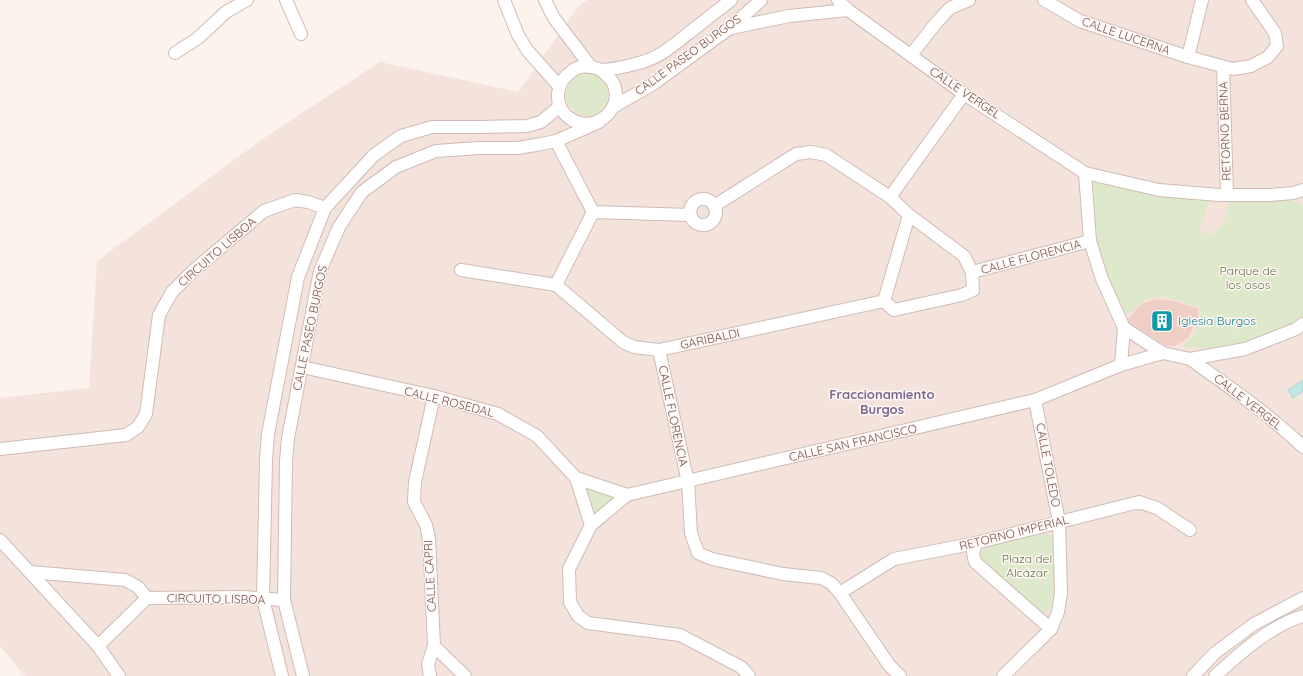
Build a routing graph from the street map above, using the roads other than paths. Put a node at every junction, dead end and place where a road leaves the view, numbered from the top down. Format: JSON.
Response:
{"nodes":[{"id":1,"x":247,"y":0,"type":"edge"},
{"id":2,"x":286,"y":0,"type":"edge"},
{"id":3,"x":504,"y":0,"type":"edge"},
{"id":4,"x":545,"y":0,"type":"edge"},
{"id":5,"x":731,"y":0,"type":"edge"},
{"id":6,"x":761,"y":0,"type":"edge"},
{"id":7,"x":838,"y":0,"type":"edge"},
{"id":8,"x":969,"y":0,"type":"edge"},
{"id":9,"x":1044,"y":0,"type":"edge"},
{"id":10,"x":1202,"y":0,"type":"edge"},
{"id":11,"x":1252,"y":0,"type":"edge"},
{"id":12,"x":1060,"y":4,"type":"edge"},
{"id":13,"x":848,"y":10,"type":"junction"},
{"id":14,"x":730,"y":28,"type":"junction"},
{"id":15,"x":301,"y":34,"type":"dead end"},
{"id":16,"x":175,"y":53,"type":"dead end"},
{"id":17,"x":911,"y":55,"type":"junction"},
{"id":18,"x":1188,"y":57,"type":"junction"},
{"id":19,"x":1223,"y":67,"type":"junction"},
{"id":20,"x":596,"y":68,"type":"junction"},
{"id":21,"x":559,"y":86,"type":"junction"},
{"id":22,"x":964,"y":94,"type":"junction"},
{"id":23,"x":560,"y":106,"type":"junction"},
{"id":24,"x":613,"y":107,"type":"junction"},
{"id":25,"x":599,"y":122,"type":"junction"},
{"id":26,"x":556,"y":141,"type":"junction"},
{"id":27,"x":1085,"y":173,"type":"junction"},
{"id":28,"x":1300,"y":194,"type":"edge"},
{"id":29,"x":1227,"y":195,"type":"junction"},
{"id":30,"x":890,"y":197,"type":"junction"},
{"id":31,"x":714,"y":206,"type":"junction"},
{"id":32,"x":325,"y":208,"type":"junction"},
{"id":33,"x":593,"y":212,"type":"junction"},
{"id":34,"x":691,"y":215,"type":"junction"},
{"id":35,"x":909,"y":215,"type":"junction"},
{"id":36,"x":1090,"y":242,"type":"junction"},
{"id":37,"x":461,"y":270,"type":"dead end"},
{"id":38,"x":972,"y":272,"type":"junction"},
{"id":39,"x":556,"y":285,"type":"junction"},
{"id":40,"x":884,"y":301,"type":"junction"},
{"id":41,"x":1303,"y":324,"type":"edge"},
{"id":42,"x":1124,"y":328,"type":"junction"},
{"id":43,"x":659,"y":350,"type":"junction"},
{"id":44,"x":1163,"y":353,"type":"junction"},
{"id":45,"x":1190,"y":359,"type":"junction"},
{"id":46,"x":1121,"y":365,"type":"junction"},
{"id":47,"x":302,"y":367,"type":"junction"},
{"id":48,"x":434,"y":396,"type":"junction"},
{"id":49,"x":1035,"y":400,"type":"junction"},
{"id":50,"x":268,"y":434,"type":"junction"},
{"id":51,"x":1298,"y":435,"type":"edge"},
{"id":52,"x":288,"y":438,"type":"junction"},
{"id":53,"x":1303,"y":447,"type":"edge"},
{"id":54,"x":0,"y":449,"type":"edge"},
{"id":55,"x":266,"y":460,"type":"junction"},
{"id":56,"x":286,"y":461,"type":"junction"},
{"id":57,"x":576,"y":478,"type":"junction"},
{"id":58,"x":688,"y":482,"type":"junction"},
{"id":59,"x":627,"y":495,"type":"junction"},
{"id":60,"x":1059,"y":522,"type":"junction"},
{"id":61,"x":591,"y":525,"type":"junction"},
{"id":62,"x":1190,"y":530,"type":"dead end"},
{"id":63,"x":0,"y":540,"type":"edge"},
{"id":64,"x":976,"y":543,"type":"junction"},
{"id":65,"x":30,"y":572,"type":"junction"},
{"id":66,"x":840,"y":593,"type":"junction"},
{"id":67,"x":147,"y":598,"type":"junction"},
{"id":68,"x":1303,"y":598,"type":"edge"},
{"id":69,"x":263,"y":599,"type":"junction"},
{"id":70,"x":284,"y":600,"type":"junction"},
{"id":71,"x":1303,"y":616,"type":"edge"},
{"id":72,"x":1051,"y":629,"type":"junction"},
{"id":73,"x":98,"y":646,"type":"junction"},
{"id":74,"x":434,"y":646,"type":"junction"},
{"id":75,"x":119,"y":676,"type":"edge"},
{"id":76,"x":282,"y":676,"type":"edge"},
{"id":77,"x":303,"y":676,"type":"edge"},
{"id":78,"x":430,"y":676,"type":"edge"},
{"id":79,"x":465,"y":676,"type":"edge"},
{"id":80,"x":749,"y":676,"type":"edge"},
{"id":81,"x":900,"y":676,"type":"edge"},
{"id":82,"x":1003,"y":676,"type":"edge"},
{"id":83,"x":1193,"y":676,"type":"edge"},
{"id":84,"x":1215,"y":676,"type":"edge"}],
"edges":[{"from":1,"to":16,"type":"street"},
{"from":2,"to":15,"type":"street"},
{"from":3,"to":21,"type":"street"},
{"from":4,"to":20,"type":"street"},
{"from":5,"to":20,"type":"street","name":"CALLE PASEO BURGOS"},
{"from":6,"to":14,"type":"street","name":"CALLE PASEO BURGOS"},
{"from":7,"to":13,"type":"street","name":"CALLE VERGEL"},
{"from":8,"to":17,"type":"street"},
{"from":9,"to":12,"type":"street","name":"CALLE LUCERNA"},
{"from":10,"to":18,"type":"street"},
{"from":11,"to":19,"type":"street","name":"CALLE LUCERNA"},
{"from":12,"to":18,"type":"street","name":"CALLE LUCERNA"},
{"from":13,"to":14,"type":"street"},
{"from":13,"to":17,"type":"street","name":"CALLE VERGEL"},
{"from":14,"to":24,"type":"street","name":"CALLE PASEO BURGOS"},
{"from":17,"to":22,"type":"street","name":"CALLE VERGEL"},
{"from":18,"to":19,"type":"street","name":"CALLE LUCERNA"},
{"from":19,"to":29,"type":"street","name":"RETORNO BERNA"},
{"from":20,"to":21,"type":"street"},
{"from":20,"to":24,"type":"street"},
{"from":21,"to":23,"type":"street"},
{"from":22,"to":27,"type":"street","name":"CALLE VERGEL"},
{"from":22,"to":30,"type":"street"},
{"from":23,"to":25,"type":"street"},
{"from":23,"to":32,"type":"street","name":"CALLE PASEO BURGOS"},
{"from":24,"to":25,"type":"street"},
{"from":25,"to":26,"type":"street","name":"CALLE PASEO BURGOS"},
{"from":26,"to":33,"type":"street"},
{"from":26,"to":47,"type":"street","name":"CALLE PASEO BURGOS"},
{"from":27,"to":29,"type":"street"},
{"from":27,"to":36,"type":"street"},
{"from":28,"to":29,"type":"street"},
{"from":30,"to":31,"type":"street"},
{"from":30,"to":35,"type":"street"},
{"from":31,"to":34,"type":"street"},
{"from":31,"to":34,"type":"street"},
{"from":32,"to":50,"type":"street","name":"CALLE PASEO BURGOS"},
{"from":32,"to":54,"type":"street","name":"CIRCUITO LISBOA"},
{"from":33,"to":34,"type":"street"},
{"from":33,"to":39,"type":"street"},
{"from":35,"to":38,"type":"street"},
{"from":35,"to":40,"type":"street"},
{"from":36,"to":38,"type":"street","name":"CALLE FLORENCIA"},
{"from":36,"to":42,"type":"street"},
{"from":37,"to":39,"type":"street"},
{"from":38,"to":40,"type":"street"},
{"from":39,"to":43,"type":"street","name":"GARIBALDI"},
{"from":40,"to":43,"type":"street","name":"GARIBALDI"},
{"from":41,"to":45,"type":"street"},
{"from":42,"to":44,"type":"street"},
{"from":42,"to":46,"type":"street"},
{"from":43,"to":58,"type":"street","name":"CALLE FLORENCIA"},
{"from":44,"to":45,"type":"street"},
{"from":44,"to":46,"type":"street","name":"CALLE SAN FRANCISCO"},
{"from":45,"to":51,"type":"street","name":"CALLE VERGEL"},
{"from":46,"to":49,"type":"street","name":"CALLE SAN FRANCISCO"},
{"from":47,"to":48,"type":"street","name":"CALLE ROSEDAL"},
{"from":47,"to":52,"type":"street","name":"CALLE PASEO BURGOS"},
{"from":48,"to":57,"type":"street","name":"CALLE ROSEDAL"},
{"from":48,"to":74,"type":"street","name":"CALLE CAPRI"},
{"from":49,"to":58,"type":"street","name":"CALLE SAN FRANCISCO"},
{"from":49,"to":60,"type":"street","name":"CALLE TOLEDO"},
{"from":50,"to":52,"type":"street"},
{"from":50,"to":55,"type":"street","name":"CALLE PASEO BURGOS"},
{"from":51,"to":53,"type":"street","name":"CALLE VERGEL"},
{"from":52,"to":56,"type":"street","name":"CALLE PASEO BURGOS"},
{"from":55,"to":56,"type":"street"},
{"from":55,"to":69,"type":"street","name":"CALLE PASEO BURGOS"},
{"from":56,"to":70,"type":"street","name":"CALLE PASEO BURGOS"},
{"from":57,"to":59,"type":"street"},
{"from":57,"to":61,"type":"street","name":"CALLE ROSEDAL"},
{"from":58,"to":59,"type":"street","name":"CALLE SAN FRANCISCO"},
{"from":58,"to":66,"type":"street","name":"CALLE FLORENCIA"},
{"from":59,"to":61,"type":"street","name":"CALLE SAN FRANCISCO"},
{"from":60,"to":62,"type":"street","name":"RETORNO IMPERIAL"},
{"from":60,"to":64,"type":"street","name":"RETORNO IMPERIAL"},
{"from":60,"to":72,"type":"street","name":"CALLE TOLEDO"},
{"from":61,"to":80,"type":"street"},
{"from":63,"to":65,"type":"street"},
{"from":64,"to":66,"type":"street","name":"RETORNO IMPERIAL"},
{"from":64,"to":72,"type":"street"},
{"from":65,"to":67,"type":"street"},
{"from":65,"to":73,"type":"street"},
{"from":66,"to":81,"type":"street"},
{"from":67,"to":69,"type":"street","name":"CIRCUITO LISBOA"},
{"from":67,"to":73,"type":"street"},
{"from":68,"to":83,"type":"street"},
{"from":69,"to":70,"type":"street","name":"CIRCUITO LISBOA"},
{"from":69,"to":76,"type":"street","name":"CALLE PASEO BURGOS"},
{"from":70,"to":77,"type":"street","name":"CALLE PASEO BURGOS"},
{"from":71,"to":84,"type":"street"},
{"from":72,"to":82,"type":"street","name":"CALLE TOLEDO"},
{"from":73,"to":75,"type":"street"},
{"from":74,"to":78,"type":"street","name":"CALLE CAPRI"},
{"from":74,"to":79,"type":"street"}]}
